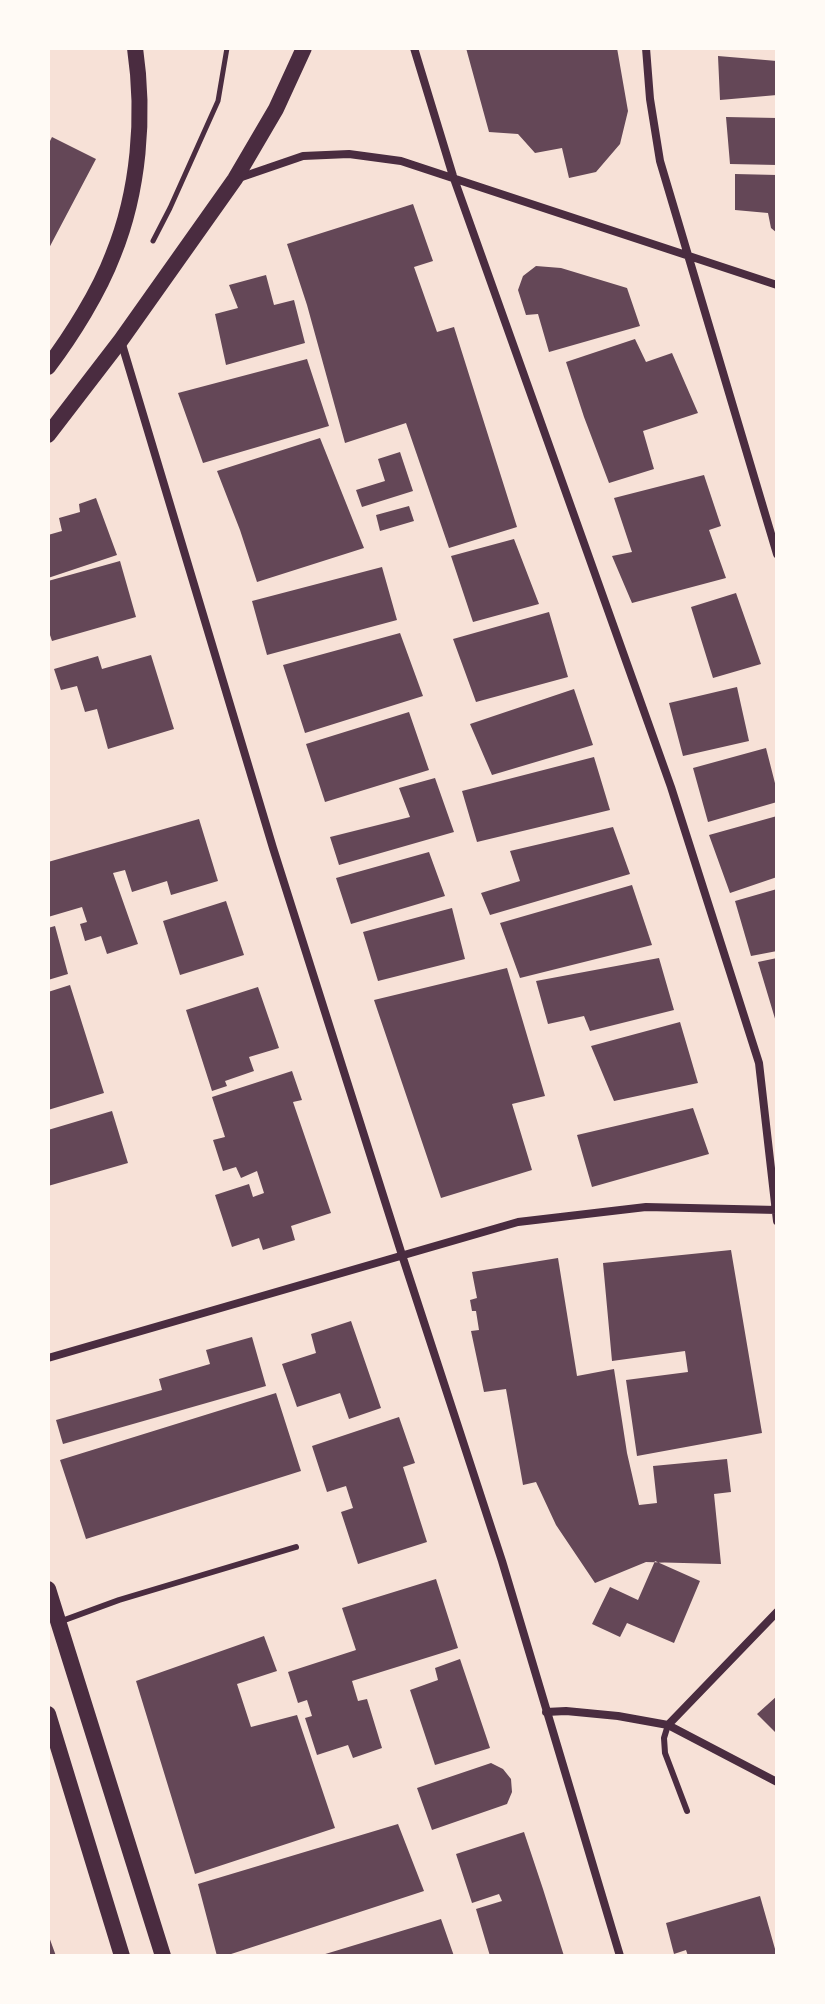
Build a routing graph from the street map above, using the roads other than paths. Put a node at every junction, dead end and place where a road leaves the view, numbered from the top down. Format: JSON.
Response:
{"nodes":[{"id":1,"x":135,"y":48,"type":"edge"},
{"id":2,"x":304,"y":48,"type":"edge"},
{"id":3,"x":414,"y":48,"type":"edge"},
{"id":4,"x":646,"y":48,"type":"edge"},
{"id":5,"x":453,"y":176,"type":"junction"},
{"id":6,"x":235,"y":179,"type":"junction"},
{"id":7,"x":688,"y":256,"type":"junction"},
{"id":8,"x":777,"y":285,"type":"edge"},
{"id":9,"x":121,"y":340,"type":"junction"},
{"id":10,"x":48,"y":367,"type":"edge"},
{"id":11,"x":48,"y":435,"type":"edge"},
{"id":12,"x":777,"y":554,"type":"edge"},
{"id":13,"x":776,"y":1210,"type":"edge"},
{"id":14,"x":777,"y":1221,"type":"edge"},
{"id":15,"x":402,"y":1255,"type":"junction"},
{"id":16,"x":48,"y":1358,"type":"edge"},
{"id":17,"x":296,"y":1547,"type":"dead end"},
{"id":18,"x":48,"y":1589,"type":"edge"},
{"id":19,"x":777,"y":1612,"type":"edge"},
{"id":20,"x":58,"y":1622,"type":"junction"},
{"id":21,"x":546,"y":1712,"type":"junction"},
{"id":22,"x":48,"y":1714,"type":"edge"},
{"id":23,"x":668,"y":1725,"type":"junction"},
{"id":24,"x":777,"y":1782,"type":"edge"},
{"id":25,"x":687,"y":1811,"type":"dead end"},
{"id":26,"x":122,"y":1956,"type":"edge"},
{"id":27,"x":163,"y":1956,"type":"edge"},
{"id":28,"x":620,"y":1956,"type":"edge"}],
"edges":[{"from":1,"to":10,"type":"main road"},
{"from":2,"to":6,"type":"main road"},
{"from":3,"to":5,"type":"street"},
{"from":4,"to":7,"type":"street"},
{"from":5,"to":6,"type":"street"},
{"from":5,"to":7,"type":"street"},
{"from":5,"to":13,"type":"street"},
{"from":6,"to":9,"type":"main road"},
{"from":7,"to":8,"type":"street"},
{"from":7,"to":12,"type":"street"},
{"from":9,"to":11,"type":"main road"},
{"from":9,"to":15,"type":"street"},
{"from":13,"to":14,"type":"street"},
{"from":13,"to":15,"type":"street"},
{"from":15,"to":16,"type":"street"},
{"from":15,"to":21,"type":"street"},
{"from":17,"to":20,"type":"lane"},
{"from":18,"to":20,"type":"main road"},
{"from":19,"to":23,"type":"street"},
{"from":20,"to":27,"type":"main road"},
{"from":21,"to":23,"type":"street"},
{"from":21,"to":28,"type":"street"},
{"from":22,"to":26,"type":"main road"},
{"from":23,"to":24,"type":"street"},
{"from":23,"to":25,"type":"lane"}]}
